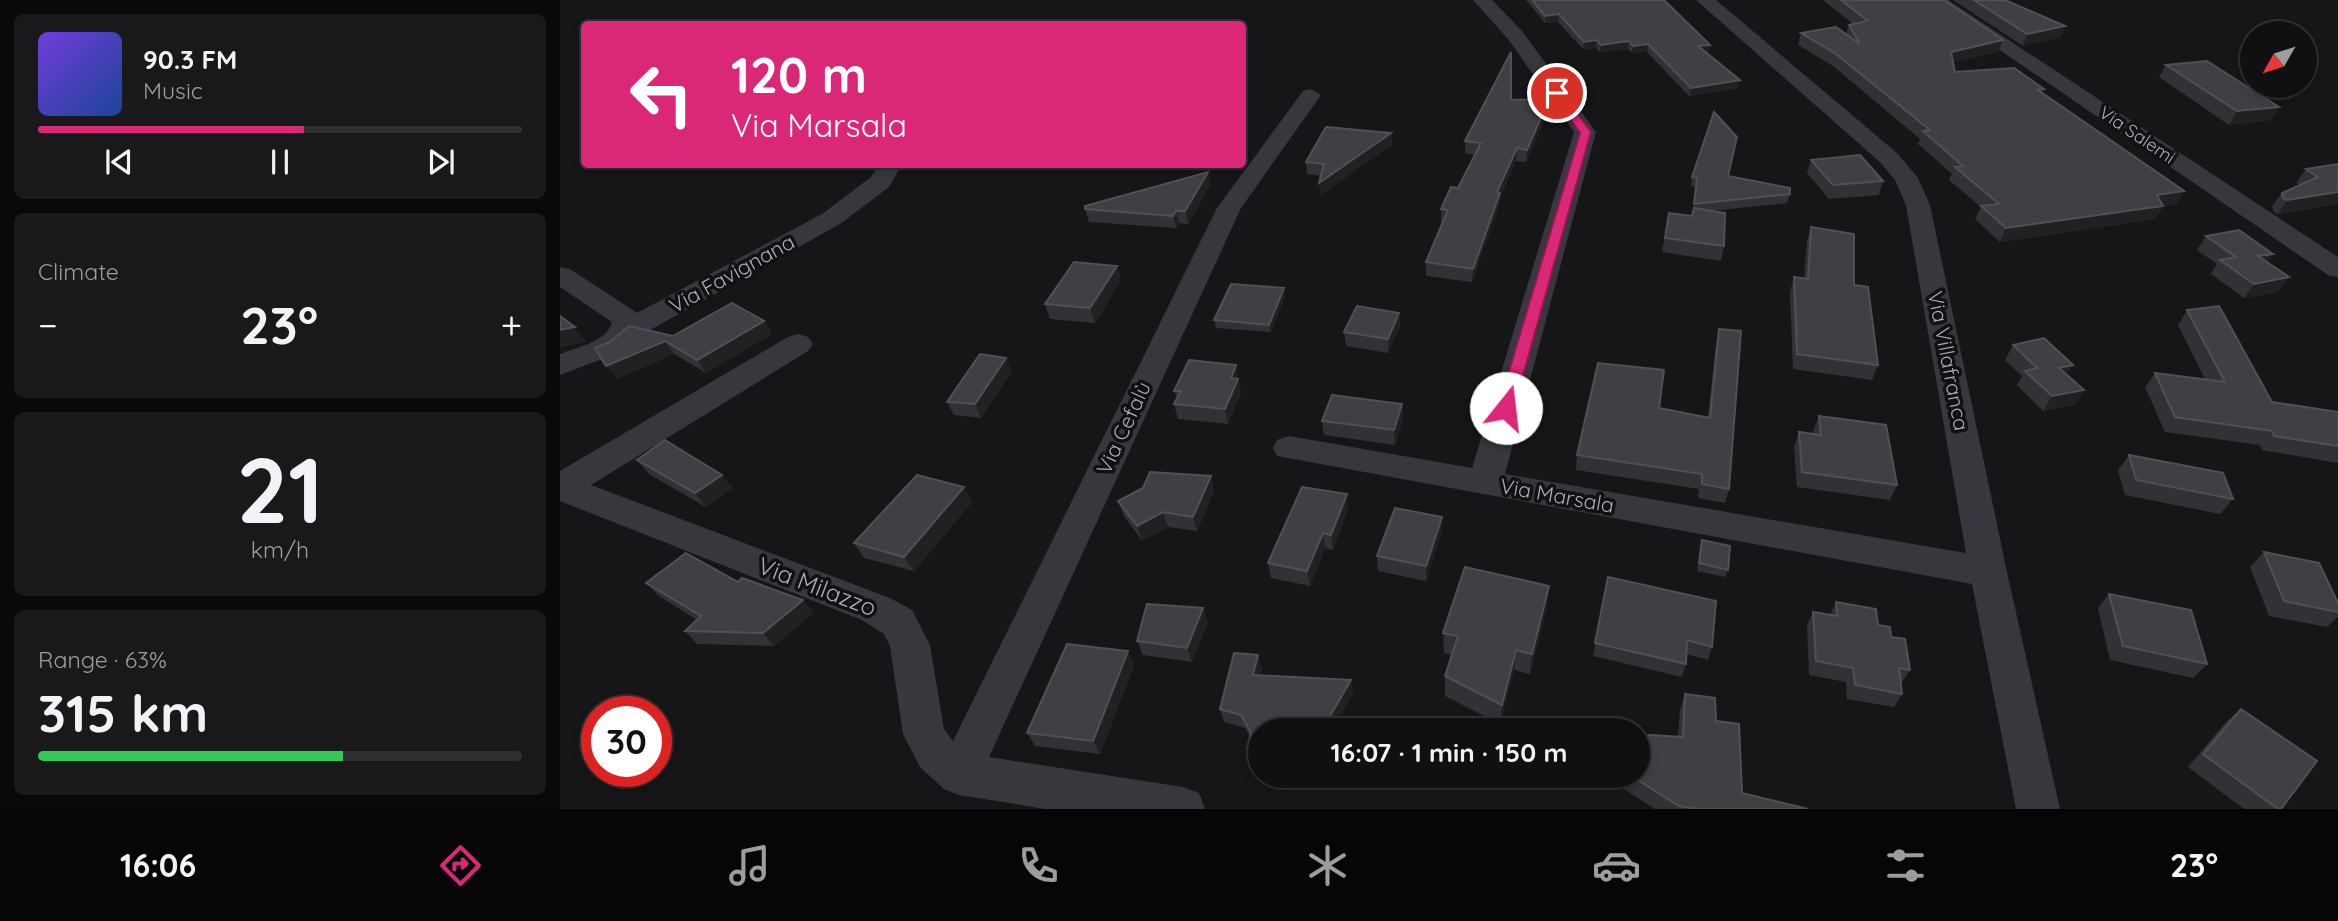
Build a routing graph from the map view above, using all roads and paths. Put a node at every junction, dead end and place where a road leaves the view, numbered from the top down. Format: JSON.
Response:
{"nodes":[{"id":1,"x":1482,"y":0,"type":"edge"},
{"id":2,"x":1705,"y":0,"type":"edge"},
{"id":3,"x":1936,"y":0,"type":"edge"},
{"id":4,"x":1310,"y":95,"type":"dead end"},
{"id":5,"x":889,"y":168,"type":"edge"},
{"id":6,"x":2338,"y":269,"type":"edge"},
{"id":7,"x":560,"y":275,"type":"edge"},
{"id":8,"x":624,"y":332,"type":"junction"},
{"id":9,"x":798,"y":344,"type":"dead end"},
{"id":10,"x":560,"y":365,"type":"edge"},
{"id":11,"x":1289,"y":448,"type":"dead end"},
{"id":12,"x":1485,"y":483,"type":"junction"},
{"id":13,"x":560,"y":487,"type":"edge"},
{"id":14,"x":1989,"y":572,"type":"junction"},
{"id":15,"x":959,"y":774,"type":"junction"},
{"id":16,"x":1183,"y":809,"type":"edge"},
{"id":17,"x":2038,"y":809,"type":"edge"}],
"edges":[{"from":1,"to":12,"type":"street","name":"Via Marsala"},
{"from":2,"to":14,"type":"street","name":"Via Villafranca"},
{"from":3,"to":6,"type":"street","name":"Via Salemi"},
{"from":4,"to":15,"type":"street","name":"Via Cefalù"},
{"from":5,"to":8,"type":"street","name":"Via Favignana"},
{"from":7,"to":8,"type":"street"},
{"from":8,"to":10,"type":"street","name":"Via Favignana"},
{"from":9,"to":13,"type":"street"},
{"from":11,"to":12,"type":"street"},
{"from":12,"to":14,"type":"street","name":"Via Marsala"},
{"from":13,"to":15,"type":"street","name":"Via Milazzo"},
{"from":14,"to":17,"type":"street","name":"Via Villafranca"},
{"from":15,"to":16,"type":"street"}]}
